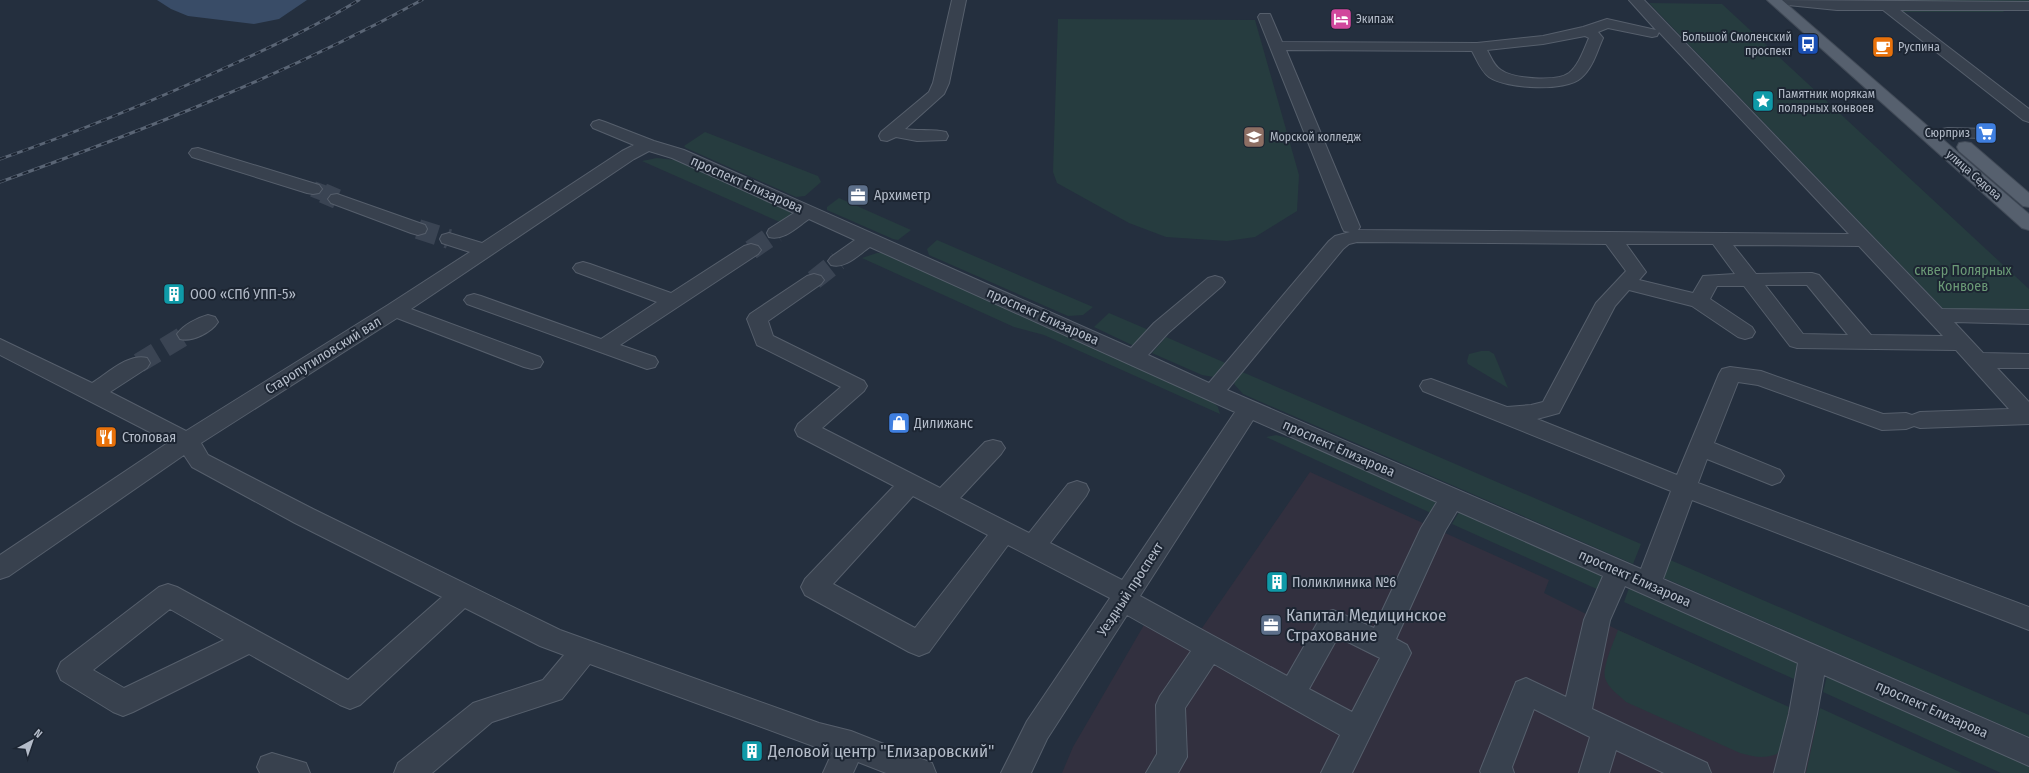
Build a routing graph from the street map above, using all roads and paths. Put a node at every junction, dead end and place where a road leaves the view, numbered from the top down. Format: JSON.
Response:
{"nodes":[{"id":1,"x":959,"y":0,"type":"edge"},
{"id":2,"x":1636,"y":0,"type":"edge"},
{"id":3,"x":1774,"y":0,"type":"edge"},
{"id":4,"x":1778,"y":0,"type":"edge"},
{"id":5,"x":1794,"y":1,"type":"edge"},
{"id":6,"x":1886,"y":6,"type":"junction"},
{"id":7,"x":2007,"y":6,"type":"junction"},
{"id":8,"x":2029,"y":6,"type":"edge"},
{"id":9,"x":1265,"y":17,"type":"dead end"},
{"id":10,"x":2029,"y":21,"type":"edge"},
{"id":11,"x":1587,"y":31,"type":"junction"},
{"id":12,"x":1652,"y":33,"type":"dead end"},
{"id":13,"x":1277,"y":46,"type":"junction"},
{"id":14,"x":1478,"y":47,"type":"junction"},
{"id":15,"x":2029,"y":117,"type":"edge"},
{"id":16,"x":599,"y":125,"type":"dead end"},
{"id":17,"x":1948,"y":132,"type":"junction"},
{"id":18,"x":1982,"y":133,"type":"dead end"},
{"id":19,"x":940,"y":136,"type":"dead end"},
{"id":20,"x":648,"y":145,"type":"junction"},
{"id":21,"x":198,"y":153,"type":"dead end"},
{"id":22,"x":312,"y":189,"type":"tunnel mouth"},
{"id":23,"x":337,"y":199,"type":"tunnel mouth"},
{"id":24,"x":2029,"y":202,"type":"edge"},
{"id":25,"x":808,"y":212,"type":"junction"},
{"id":26,"x":2029,"y":224,"type":"edge"},
{"id":27,"x":1351,"y":227,"type":"dead end"},
{"id":28,"x":418,"y":229,"type":"tunnel mouth"},
{"id":29,"x":776,"y":233,"type":"tunnel mouth"},
{"id":30,"x":1612,"y":238,"type":"junction"},
{"id":31,"x":449,"y":239,"type":"tunnel mouth"},
{"id":32,"x":869,"y":239,"type":"junction"},
{"id":33,"x":1719,"y":239,"type":"junction"},
{"id":34,"x":1863,"y":240,"type":"junction"},
{"id":35,"x":484,"y":250,"type":"junction"},
{"id":36,"x":751,"y":250,"type":"tunnel mouth"},
{"id":37,"x":838,"y":262,"type":"tunnel mouth"},
{"id":38,"x":584,"y":268,"type":"dead end"},
{"id":39,"x":1748,"y":278,"type":"junction"},
{"id":40,"x":814,"y":280,"type":"tunnel mouth"},
{"id":41,"x":1215,"y":282,"type":"dead end"},
{"id":42,"x":1624,"y":283,"type":"junction"},
{"id":43,"x":474,"y":300,"type":"dead end"},
{"id":44,"x":673,"y":301,"type":"junction"},
{"id":45,"x":1699,"y":301,"type":"junction"},
{"id":46,"x":395,"y":310,"type":"junction"},
{"id":47,"x":1936,"y":315,"type":"junction"},
{"id":48,"x":2029,"y":317,"type":"edge"},
{"id":49,"x":208,"y":322,"type":"dead end"},
{"id":50,"x":1745,"y":332,"type":"dead end"},
{"id":51,"x":187,"y":334,"type":"tunnel mouth"},
{"id":52,"x":1865,"y":342,"type":"junction"},
{"id":53,"x":1962,"y":343,"type":"junction"},
{"id":54,"x":0,"y":346,"type":"edge"},
{"id":55,"x":603,"y":347,"type":"junction"},
{"id":56,"x":1134,"y":357,"type":"junction"},
{"id":57,"x":1978,"y":360,"type":"junction"},
{"id":58,"x":2029,"y":361,"type":"edge"},
{"id":59,"x":532,"y":362,"type":"dead end"},
{"id":60,"x":647,"y":362,"type":"dead end"},
{"id":61,"x":139,"y":363,"type":"tunnel mouth"},
{"id":62,"x":1431,"y":386,"type":"dead end"},
{"id":63,"x":93,"y":393,"type":"junction"},
{"id":64,"x":1213,"y":393,"type":"junction"},
{"id":65,"x":1249,"y":408,"type":"junction"},
{"id":66,"x":1506,"y":416,"type":"junction"},
{"id":67,"x":2029,"y":416,"type":"edge"},
{"id":68,"x":187,"y":441,"type":"junction"},
{"id":69,"x":1700,"y":447,"type":"junction"},
{"id":70,"x":993,"y":448,"type":"dead end"},
{"id":71,"x":1772,"y":476,"type":"dead end"},
{"id":72,"x":910,"y":484,"type":"junction"},
{"id":73,"x":1684,"y":487,"type":"junction"},
{"id":74,"x":1077,"y":490,"type":"dead end"},
{"id":75,"x":1452,"y":498,"type":"junction"},
{"id":76,"x":943,"y":500,"type":"junction"},
{"id":77,"x":1004,"y":532,"type":"junction"},
{"id":78,"x":1032,"y":546,"type":"junction"},
{"id":79,"x":0,"y":569,"type":"edge"},
{"id":80,"x":1618,"y":571,"type":"junction"},
{"id":81,"x":1648,"y":584,"type":"junction"},
{"id":82,"x":462,"y":595,"type":"junction"},
{"id":83,"x":1124,"y":597,"type":"junction"},
{"id":84,"x":2029,"y":619,"type":"edge"},
{"id":85,"x":250,"y":640,"type":"junction"},
{"id":86,"x":1380,"y":645,"type":"junction"},
{"id":87,"x":1209,"y":648,"type":"junction"},
{"id":88,"x":584,"y":651,"type":"junction"},
{"id":89,"x":1813,"y":657,"type":"junction"},
{"id":90,"x":1292,"y":693,"type":"junction"},
{"id":91,"x":1576,"y":715,"type":"junction"},
{"id":92,"x":1358,"y":730,"type":"junction"},
{"id":93,"x":1608,"y":731,"type":"junction"},
{"id":94,"x":851,"y":745,"type":"junction"},
{"id":95,"x":2029,"y":752,"type":"edge"},
{"id":96,"x":409,"y":773,"type":"edge"},
{"id":97,"x":838,"y":773,"type":"edge"},
{"id":98,"x":920,"y":773,"type":"edge"},
{"id":99,"x":1016,"y":773,"type":"edge"},
{"id":100,"x":1161,"y":773,"type":"edge"},
{"id":101,"x":1336,"y":773,"type":"edge"},
{"id":102,"x":1499,"y":773,"type":"edge"},
{"id":103,"x":1594,"y":773,"type":"edge"},
{"id":104,"x":1696,"y":773,"type":"edge"},
{"id":105,"x":1789,"y":773,"type":"edge"}],
"edges":[{"from":1,"to":19,"type":"street"},
{"from":2,"to":34,"type":"street"},
{"from":3,"to":26,"type":"main road","name":"улица Седова"},
{"from":4,"to":5,"type":"street"},
{"from":5,"to":6,"type":"street"},
{"from":5,"to":17,"type":"main road","name":"улица Седова"},
{"from":6,"to":7,"type":"street"},
{"from":6,"to":15,"type":"street"},
{"from":7,"to":8,"type":"street"},
{"from":7,"to":10,"type":"street"},
{"from":9,"to":13,"type":"street"},
{"from":11,"to":12,"type":"street"},
{"from":11,"to":14,"type":"street"},
{"from":11,"to":14,"type":"street"},
{"from":13,"to":14,"type":"street"},
{"from":13,"to":27,"type":"street"},
{"from":16,"to":20,"type":"street","name":"проспект Елизарова"},
{"from":17,"to":18,"type":"street"},
{"from":17,"to":24,"type":"main road","name":"улица Седова"},
{"from":20,"to":25,"type":"street","name":"проспект Елизарова"},
{"from":20,"to":35,"type":"street","name":"Старопутиловский вал"},
{"from":21,"to":22,"type":"street"},
{"from":23,"to":28,"type":"street"},
{"from":25,"to":29,"type":"street"},
{"from":25,"to":32,"type":"street","name":"проспект Елизарова"},
{"from":30,"to":33,"type":"street"},
{"from":30,"to":42,"type":"street"},
{"from":30,"to":64,"type":"street"},
{"from":31,"to":35,"type":"street"},
{"from":32,"to":37,"type":"street"},
{"from":32,"to":56,"type":"street","name":"проспект Елизарова"},
{"from":33,"to":34,"type":"street"},
{"from":33,"to":39,"type":"street"},
{"from":34,"to":47,"type":"street"},
{"from":35,"to":46,"type":"street","name":"Старопутиловский вал"},
{"from":36,"to":44,"type":"street"},
{"from":38,"to":44,"type":"street"},
{"from":39,"to":45,"type":"street"},
{"from":39,"to":52,"type":"street"},
{"from":39,"to":52,"type":"street"},
{"from":40,"to":72,"type":"street"},
{"from":41,"to":56,"type":"street"},
{"from":42,"to":45,"type":"street"},
{"from":42,"to":66,"type":"street"},
{"from":43,"to":55,"type":"street"},
{"from":44,"to":55,"type":"street"},
{"from":45,"to":50,"type":"street"},
{"from":46,"to":59,"type":"street"},
{"from":46,"to":68,"type":"street","name":"Старопутиловский вал"},
{"from":47,"to":48,"type":"street"},
{"from":47,"to":53,"type":"street"},
{"from":49,"to":51,"type":"street"},
{"from":52,"to":53,"type":"street"},
{"from":53,"to":57,"type":"street"},
{"from":54,"to":63,"type":"street"},
{"from":55,"to":60,"type":"street"},
{"from":56,"to":64,"type":"street","name":"проспект Елизарова"},
{"from":57,"to":58,"type":"street"},
{"from":57,"to":67,"type":"street"},
{"from":61,"to":63,"type":"street"},
{"from":62,"to":66,"type":"street"},
{"from":63,"to":68,"type":"street"},
{"from":64,"to":65,"type":"street","name":"проспект Елизарова"},
{"from":65,"to":75,"type":"street","name":"проспект Елизарова"},
{"from":65,"to":83,"type":"street","name":"Уездный проспект"},
{"from":66,"to":73,"type":"street"},
{"from":67,"to":69,"type":"street"},
{"from":68,"to":79,"type":"street","name":"Старопутиловский вал"},
{"from":68,"to":82,"type":"street"},
{"from":69,"to":71,"type":"street"},
{"from":69,"to":73,"type":"street"},
{"from":70,"to":76,"type":"street"},
{"from":72,"to":76,"type":"street"},
{"from":72,"to":77,"type":"street"},
{"from":73,"to":81,"type":"street"},
{"from":73,"to":84,"type":"street"},
{"from":74,"to":78,"type":"street"},
{"from":75,"to":80,"type":"street","name":"проспект Елизарова"},
{"from":75,"to":86,"type":"street"},
{"from":76,"to":77,"type":"street"},
{"from":77,"to":78,"type":"street"},
{"from":78,"to":83,"type":"street"},
{"from":80,"to":81,"type":"street","name":"проспект Елизарова"},
{"from":80,"to":91,"type":"street"},
{"from":81,"to":89,"type":"street","name":"проспект Елизарова"},
{"from":82,"to":85,"type":"street"},
{"from":82,"to":88,"type":"street"},
{"from":83,"to":87,"type":"street"},
{"from":83,"to":99,"type":"street","name":"Уездный проспект"},
{"from":85,"to":85,"type":"street"},
{"from":86,"to":90,"type":"street"},
{"from":86,"to":92,"type":"street"},
{"from":87,"to":90,"type":"street"},
{"from":87,"to":100,"type":"street"},
{"from":88,"to":94,"type":"street"},
{"from":88,"to":96,"type":"street"},
{"from":89,"to":95,"type":"street","name":"проспект Елизарова"},
{"from":89,"to":105,"type":"street"},
{"from":90,"to":92,"type":"street"},
{"from":91,"to":93,"type":"street"},
{"from":91,"to":102,"type":"street"},
{"from":92,"to":101,"type":"street"},
{"from":93,"to":103,"type":"street"},
{"from":93,"to":104,"type":"street"},
{"from":94,"to":97,"type":"street"},
{"from":94,"to":98,"type":"street"}]}
